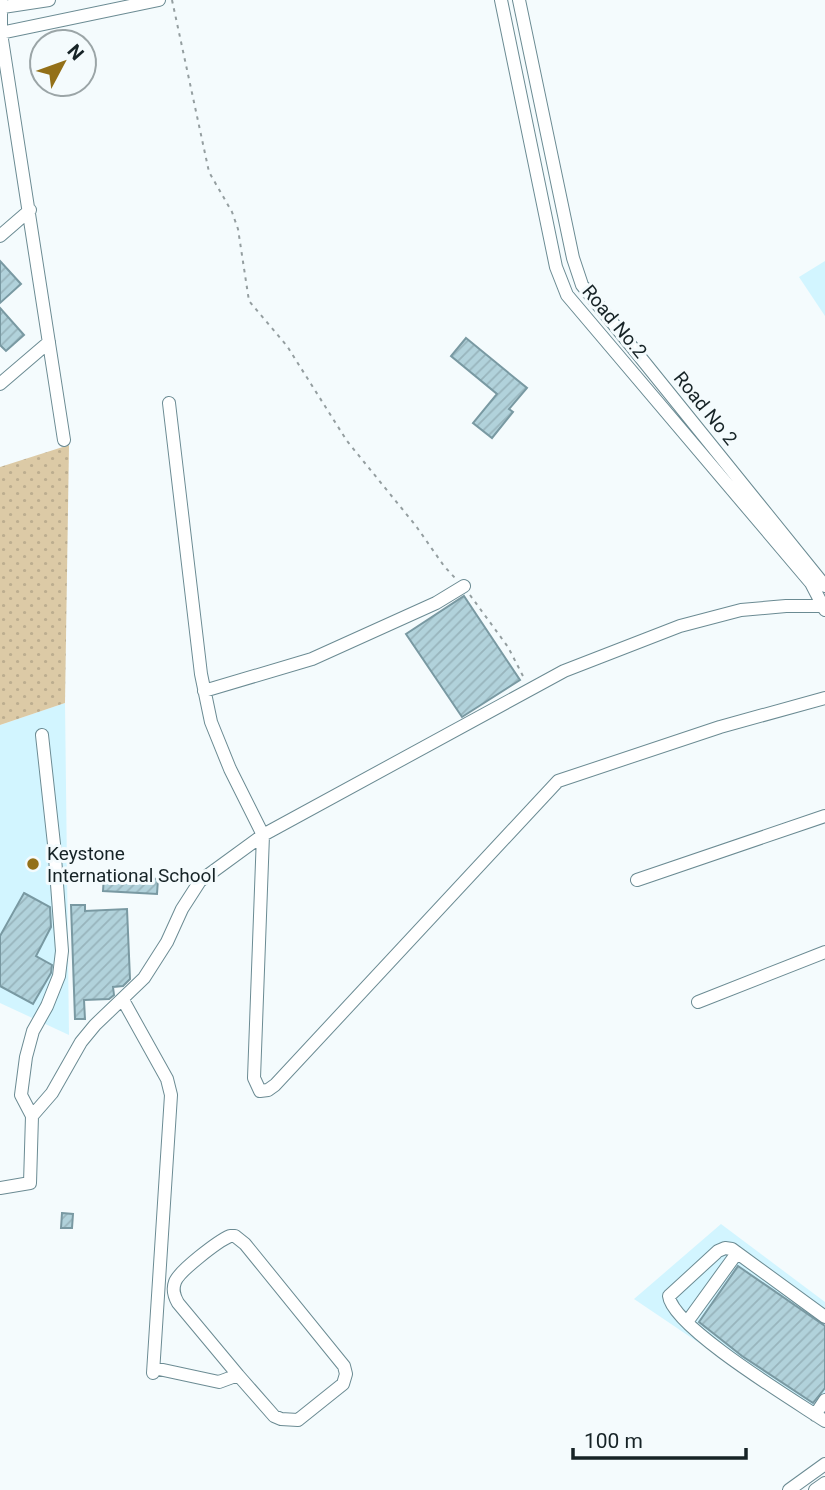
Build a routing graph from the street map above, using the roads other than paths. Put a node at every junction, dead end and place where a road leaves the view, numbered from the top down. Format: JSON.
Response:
{"nodes":[{"id":1,"x":49,"y":0,"type":"edge"},
{"id":2,"x":159,"y":0,"type":"edge"},
{"id":3,"x":501,"y":0,"type":"edge"},
{"id":4,"x":519,"y":0,"type":"edge"},
{"id":5,"x":2,"y":4,"type":"edge"},
{"id":6,"x":1,"y":32,"type":"edge"},
{"id":7,"x":5,"y":90,"type":"edge"},
{"id":8,"x":30,"y":210,"type":"junction"},
{"id":9,"x":1,"y":233,"type":"edge"},
{"id":10,"x":49,"y":342,"type":"junction"},
{"id":11,"x":0,"y":384,"type":"edge"},
{"id":12,"x":169,"y":402,"type":"dead end"},
{"id":13,"x":64,"y":440,"type":"dead end"},
{"id":14,"x":464,"y":586,"type":"road end"},
{"id":15,"x":825,"y":586,"type":"edge"},
{"id":16,"x":824,"y":607,"type":"edge"},
{"id":17,"x":204,"y":691,"type":"junction"},
{"id":18,"x":825,"y":698,"type":"edge"},
{"id":19,"x":41,"y":735,"type":"dead end"},
{"id":20,"x":825,"y":816,"type":"edge"},
{"id":21,"x":263,"y":835,"type":"junction"},
{"id":22,"x":637,"y":880,"type":"dead end"},
{"id":23,"x":825,"y":952,"type":"edge"},
{"id":24,"x":123,"y":1000,"type":"junction"},
{"id":25,"x":698,"y":1002,"type":"dead end"},
{"id":26,"x":32,"y":1116,"type":"junction"},
{"id":27,"x":0,"y":1188,"type":"edge"},
{"id":28,"x":737,"y":1253,"type":"junction"},
{"id":29,"x":825,"y":1317,"type":"edge"},
{"id":30,"x":687,"y":1322,"type":"junction"},
{"id":31,"x":237,"y":1375,"type":"junction"},
{"id":32,"x":825,"y":1400,"type":"edge"},
{"id":33,"x":820,"y":1418,"type":"edge"},
{"id":34,"x":825,"y":1464,"type":"edge"},
{"id":35,"x":825,"y":1483,"type":"edge"},
{"id":36,"x":789,"y":1490,"type":"edge"},
{"id":37,"x":816,"y":1490,"type":"edge"}],
"edges":[{"from":1,"to":5,"type":"street"},
{"from":2,"to":6,"type":"street"},
{"from":3,"to":16,"type":"street","name":"Road No.2"},
{"from":4,"to":15,"type":"street","name":"Road No 2"},
{"from":5,"to":6,"type":"street"},
{"from":6,"to":7,"type":"street"},
{"from":7,"to":8,"type":"street"},
{"from":8,"to":9,"type":"street"},
{"from":8,"to":10,"type":"street"},
{"from":10,"to":11,"type":"street"},
{"from":10,"to":13,"type":"street"},
{"from":12,"to":17,"type":"street"},
{"from":14,"to":17,"type":"street"},
{"from":16,"to":21,"type":"street"},
{"from":17,"to":21,"type":"street"},
{"from":18,"to":21,"type":"street"},
{"from":19,"to":26,"type":"street"},
{"from":20,"to":22,"type":"street"},
{"from":21,"to":24,"type":"street"},
{"from":23,"to":25,"type":"street"},
{"from":24,"to":26,"type":"street"},
{"from":24,"to":31,"type":"street"},
{"from":26,"to":27,"type":"street"},
{"from":28,"to":29,"type":"street"},
{"from":28,"to":30,"type":"street"},
{"from":28,"to":30,"type":"street"},
{"from":30,"to":33,"type":"street"},
{"from":31,"to":31,"type":"street"},
{"from":32,"to":33,"type":"street"},
{"from":34,"to":36,"type":"street"},
{"from":35,"to":37,"type":"street"}]}
